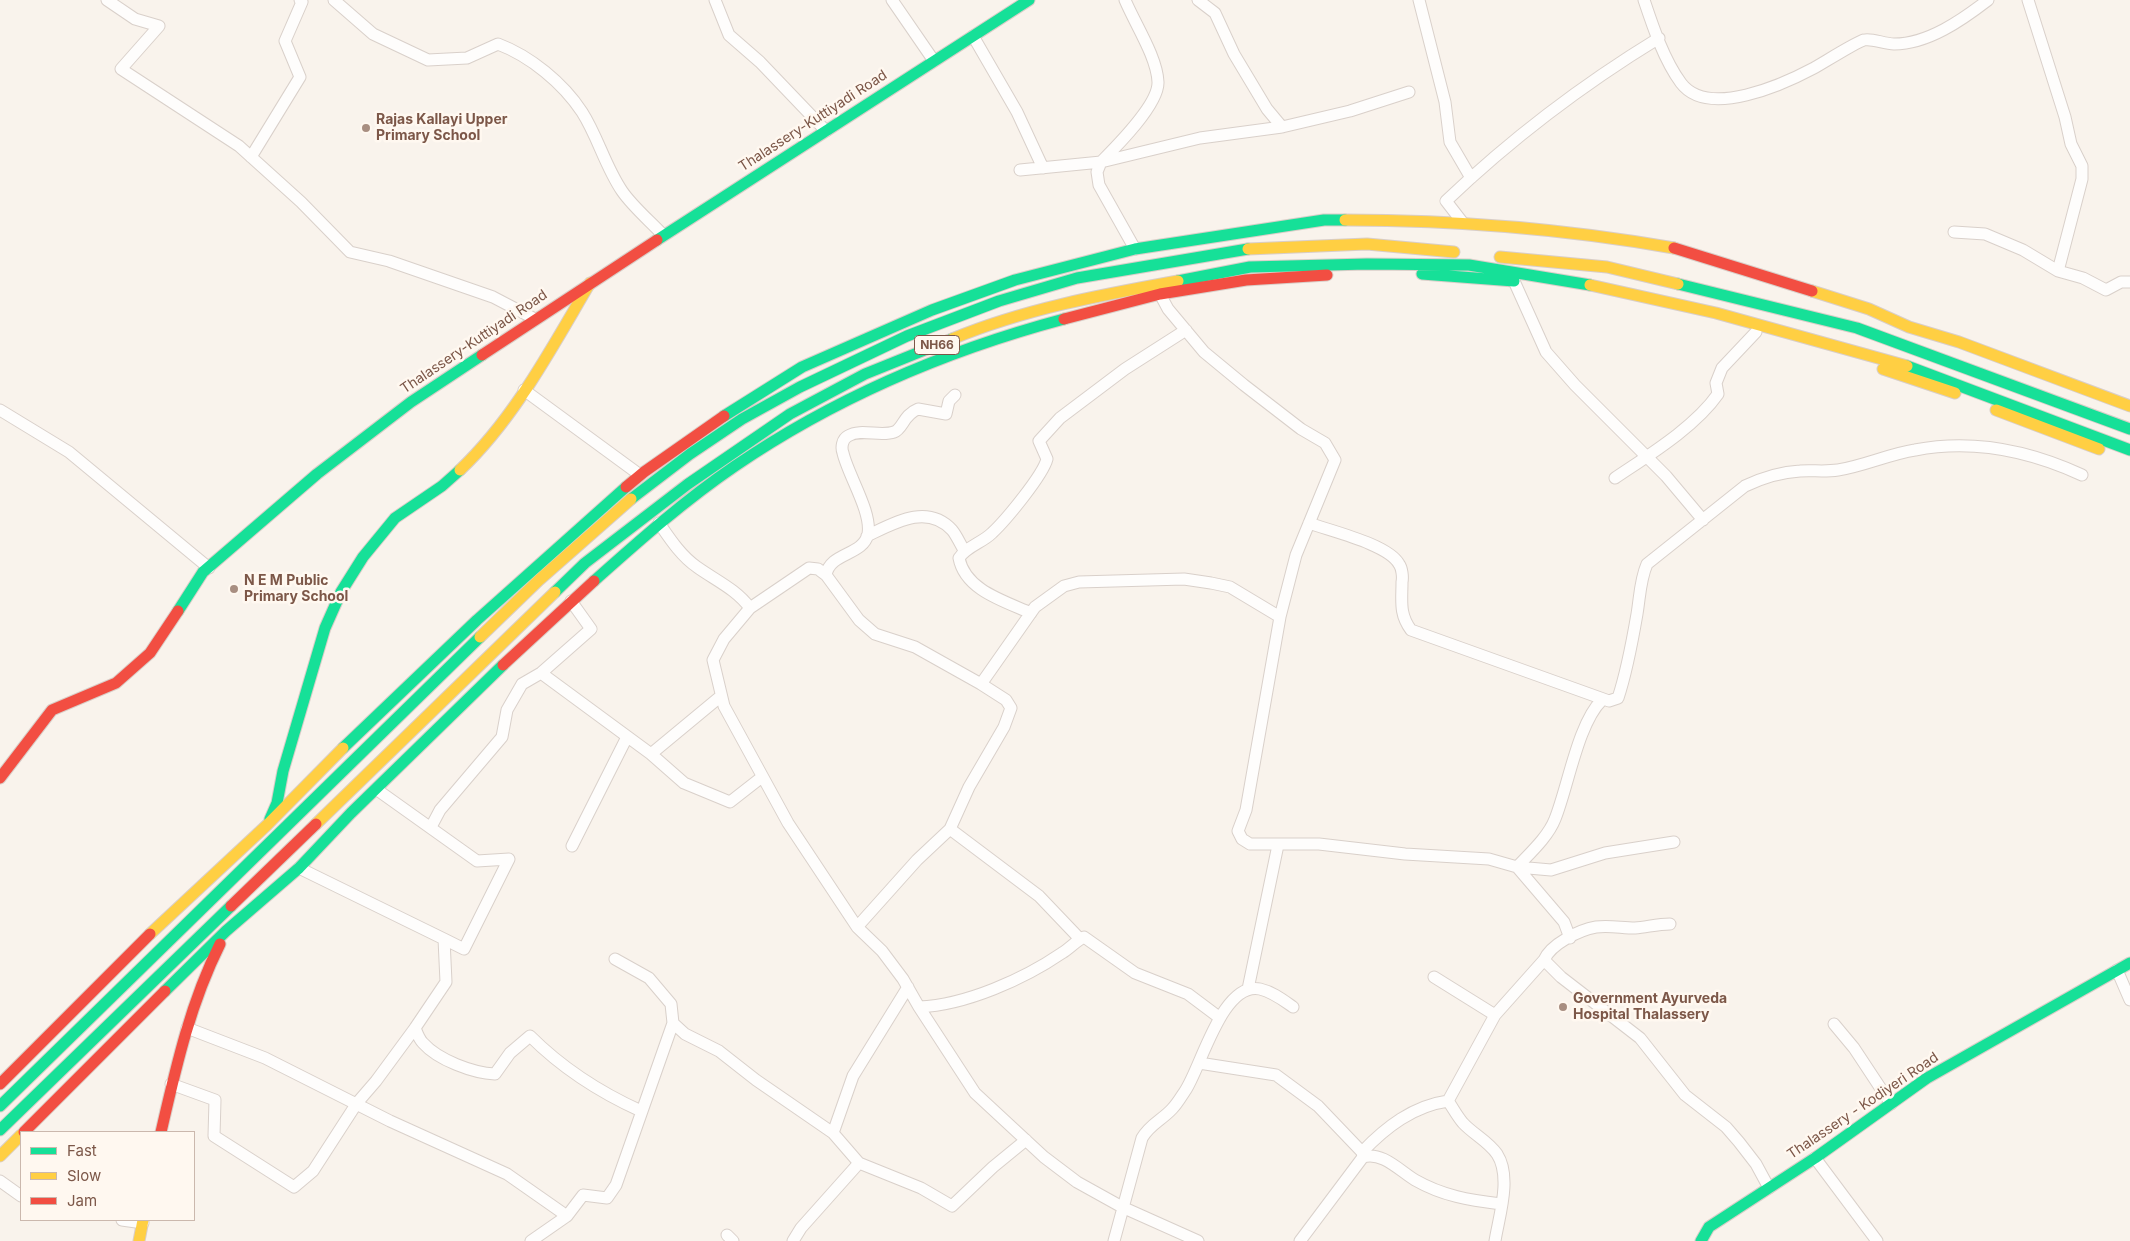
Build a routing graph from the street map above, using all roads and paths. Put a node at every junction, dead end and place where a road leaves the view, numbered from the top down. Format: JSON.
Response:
{"nodes":[{"id":1,"x":107,"y":0,"type":"edge"},
{"id":2,"x":300,"y":0,"type":"edge"},
{"id":3,"x":334,"y":0,"type":"edge"},
{"id":4,"x":715,"y":0,"type":"edge"},
{"id":5,"x":892,"y":0,"type":"edge"},
{"id":6,"x":1028,"y":0,"type":"edge"},
{"id":7,"x":1125,"y":0,"type":"edge"},
{"id":8,"x":1198,"y":0,"type":"edge"},
{"id":9,"x":1419,"y":0,"type":"edge"},
{"id":10,"x":1644,"y":0,"type":"edge"},
{"id":11,"x":1988,"y":0,"type":"edge"},
{"id":12,"x":2028,"y":0,"type":"edge"},
{"id":13,"x":973,"y":36,"type":"junction"},
{"id":14,"x":1659,"y":38,"type":"junction"},
{"id":15,"x":934,"y":61,"type":"junction"},
{"id":16,"x":1409,"y":92,"type":"dead end"},
{"id":17,"x":1282,"y":127,"type":"junction"},
{"id":18,"x":826,"y":131,"type":"junction"},
{"id":19,"x":252,"y":157,"type":"junction"},
{"id":20,"x":1101,"y":162,"type":"junction"},
{"id":21,"x":1043,"y":168,"type":"junction"},
{"id":22,"x":1020,"y":170,"type":"dead end"},
{"id":23,"x":1471,"y":178,"type":"junction"},
{"id":24,"x":1463,"y":223,"type":"junction"},
{"id":25,"x":1954,"y":232,"type":"dead end"},
{"id":26,"x":664,"y":235,"type":"junction"},
{"id":27,"x":1135,"y":249,"type":"junction"},
{"id":28,"x":2058,"y":272,"type":"junction"},
{"id":29,"x":1514,"y":281,"type":"junction"},
{"id":30,"x":2130,"y":282,"type":"edge"},
{"id":31,"x":590,"y":283,"type":"junction"},
{"id":32,"x":1160,"y":294,"type":"junction"},
{"id":33,"x":535,"y":319,"type":"junction"},
{"id":34,"x":1186,"y":330,"type":"junction"},
{"id":35,"x":1756,"y":332,"type":"junction"},
{"id":36,"x":524,"y":390,"type":"junction"},
{"id":37,"x":955,"y":395,"type":"dead end"},
{"id":38,"x":2130,"y":406,"type":"edge"},
{"id":39,"x":0,"y":410,"type":"edge"},
{"id":40,"x":2130,"y":429,"type":"edge"},
{"id":41,"x":2130,"y":450,"type":"edge"},
{"id":42,"x":1647,"y":456,"type":"junction"},
{"id":43,"x":2130,"y":459,"type":"edge"},
{"id":44,"x":640,"y":475,"type":"junction"},
{"id":45,"x":2082,"y":475,"type":"dead end"},
{"id":46,"x":1615,"y":478,"type":"dead end"},
{"id":47,"x":1703,"y":520,"type":"junction"},
{"id":48,"x":659,"y":523,"type":"junction"},
{"id":49,"x":1309,"y":523,"type":"junction"},
{"id":50,"x":867,"y":536,"type":"junction"},
{"id":51,"x":964,"y":550,"type":"junction"},
{"id":52,"x":208,"y":568,"type":"junction"},
{"id":53,"x":826,"y":575,"type":"junction"},
{"id":54,"x":571,"y":601,"type":"junction"},
{"id":55,"x":750,"y":608,"type":"junction"},
{"id":56,"x":1031,"y":613,"type":"junction"},
{"id":57,"x":1280,"y":617,"type":"junction"},
{"id":58,"x":541,"y":674,"type":"junction"},
{"id":59,"x":982,"y":684,"type":"junction"},
{"id":60,"x":721,"y":696,"type":"junction"},
{"id":61,"x":1602,"y":700,"type":"junction"},
{"id":62,"x":627,"y":737,"type":"junction"},
{"id":63,"x":650,"y":754,"type":"junction"},
{"id":64,"x":4,"y":763,"type":"edge"},
{"id":65,"x":762,"y":777,"type":"junction"},
{"id":66,"x":0,"y":778,"type":"edge"},
{"id":67,"x":376,"y":789,"type":"junction"},
{"id":68,"x":267,"y":826,"type":"junction"},
{"id":69,"x":431,"y":827,"type":"junction"},
{"id":70,"x":950,"y":829,"type":"junction"},
{"id":71,"x":1674,"y":842,"type":"dead end"},
{"id":72,"x":572,"y":846,"type":"dead end"},
{"id":73,"x":1278,"y":846,"type":"junction"},
{"id":74,"x":298,"y":868,"type":"junction"},
{"id":75,"x":1517,"y":868,"type":"junction"},
{"id":76,"x":1670,"y":924,"type":"dead end"},
{"id":77,"x":857,"y":927,"type":"junction"},
{"id":78,"x":226,"y":931,"type":"junction"},
{"id":79,"x":1570,"y":938,"type":"junction"},
{"id":80,"x":444,"y":939,"type":"junction"},
{"id":81,"x":1080,"y":939,"type":"junction"},
{"id":82,"x":614,"y":959,"type":"dead end"},
{"id":83,"x":1544,"y":960,"type":"junction"},
{"id":84,"x":2130,"y":963,"type":"edge"},
{"id":85,"x":2117,"y":970,"type":"junction"},
{"id":86,"x":1434,"y":978,"type":"dead end"},
{"id":87,"x":908,"y":987,"type":"junction"},
{"id":88,"x":1248,"y":989,"type":"junction"},
{"id":89,"x":2130,"y":1000,"type":"edge"},
{"id":90,"x":919,"y":1007,"type":"junction"},
{"id":91,"x":1293,"y":1007,"type":"dead end"},
{"id":92,"x":1495,"y":1015,"type":"junction"},
{"id":93,"x":1220,"y":1018,"type":"junction"},
{"id":94,"x":673,"y":1023,"type":"junction"},
{"id":95,"x":1834,"y":1024,"type":"dead end"},
{"id":96,"x":187,"y":1028,"type":"junction"},
{"id":97,"x":415,"y":1028,"type":"junction"},
{"id":98,"x":1199,"y":1062,"type":"junction"},
{"id":99,"x":0,"y":1084,"type":"edge"},
{"id":100,"x":171,"y":1084,"type":"junction"},
{"id":101,"x":1448,"y":1101,"type":"junction"},
{"id":102,"x":357,"y":1103,"type":"junction"},
{"id":103,"x":1891,"y":1104,"type":"junction"},
{"id":104,"x":0,"y":1106,"type":"edge"},
{"id":105,"x":641,"y":1111,"type":"junction"},
{"id":106,"x":0,"y":1130,"type":"edge"},
{"id":107,"x":25,"y":1131,"type":"edge"},
{"id":108,"x":161,"y":1131,"type":"edge"},
{"id":109,"x":833,"y":1133,"type":"junction"},
{"id":110,"x":20,"y":1136,"type":"edge"},
{"id":111,"x":1026,"y":1140,"type":"junction"},
{"id":112,"x":1362,"y":1154,"type":"junction"},
{"id":113,"x":0,"y":1156,"type":"edge"},
{"id":114,"x":1815,"y":1158,"type":"junction"},
{"id":115,"x":859,"y":1163,"type":"junction"},
{"id":116,"x":0,"y":1181,"type":"edge"},
{"id":117,"x":1770,"y":1188,"type":"junction"},
{"id":118,"x":20,"y":1195,"type":"edge"},
{"id":119,"x":1501,"y":1204,"type":"junction"},
{"id":120,"x":1122,"y":1207,"type":"junction"},
{"id":121,"x":567,"y":1216,"type":"junction"},
{"id":122,"x":143,"y":1221,"type":"edge"},
{"id":123,"x":139,"y":1241,"type":"edge"},
{"id":124,"x":531,"y":1241,"type":"edge"},
{"id":125,"x":793,"y":1241,"type":"edge"},
{"id":126,"x":1114,"y":1241,"type":"edge"},
{"id":127,"x":1198,"y":1241,"type":"edge"},
{"id":128,"x":1300,"y":1241,"type":"edge"},
{"id":129,"x":1495,"y":1241,"type":"edge"},
{"id":130,"x":1700,"y":1241,"type":"edge"},
{"id":131,"x":1877,"y":1241,"type":"edge"}],
"edges":[{"from":1,"to":19,"type":"street"},
{"from":2,"to":19,"type":"street"},
{"from":3,"to":26,"type":"street"},
{"from":4,"to":18,"type":"street"},
{"from":5,"to":15,"type":"street"},
{"from":6,"to":13,"type":"main road","name":"Thalassery-Kuttiyadi Road"},
{"from":7,"to":20,"type":"street"},
{"from":8,"to":17,"type":"street"},
{"from":9,"to":23,"type":"street"},
{"from":10,"to":14,"type":"street"},
{"from":11,"to":14,"type":"street"},
{"from":12,"to":28,"type":"street"},
{"from":13,"to":15,"type":"main road","name":"Thalassery-Kuttiyadi Road"},
{"from":13,"to":21,"type":"street"},
{"from":14,"to":23,"type":"street"},
{"from":15,"to":18,"type":"main road","name":"Thalassery-Kuttiyadi Road"},
{"from":16,"to":17,"type":"street"},
{"from":17,"to":20,"type":"street"},
{"from":18,"to":26,"type":"main road","name":"Thalassery-Kuttiyadi Road"},
{"from":19,"to":33,"type":"street"},
{"from":20,"to":21,"type":"street"},
{"from":20,"to":27,"type":"street"},
{"from":21,"to":22,"type":"street"},
{"from":23,"to":24,"type":"street"},
{"from":24,"to":27,"type":"main road"},
{"from":24,"to":38,"type":"main road"},
{"from":25,"to":28,"type":"street"},
{"from":26,"to":31,"type":"main road","name":"Thalassery-Kuttiyadi Road"},
{"from":27,"to":44,"type":"main road"},
{"from":28,"to":30,"type":"street"},
{"from":29,"to":32,"type":"main road"},
{"from":29,"to":35,"type":"main road"},
{"from":29,"to":42,"type":"street"},
{"from":31,"to":33,"type":"main road","name":"Thalassery-Kuttiyadi Road"},
{"from":31,"to":36,"type":"main road"},
{"from":32,"to":34,"type":"street"},
{"from":32,"to":48,"type":"main road"},
{"from":33,"to":52,"type":"main road","name":"Thalassery-Kuttiyadi Road"},
{"from":34,"to":49,"type":"street"},
{"from":34,"to":51,"type":"street"},
{"from":35,"to":42,"type":"street"},
{"from":35,"to":43,"type":"main road"},
{"from":36,"to":44,"type":"street"},
{"from":36,"to":68,"type":"main road"},
{"from":37,"to":50,"type":"street"},
{"from":39,"to":52,"type":"street"},
{"from":40,"to":104,"type":"main road","number":"NH66"},
{"from":41,"to":106,"type":"main road","number":"NH66"},
{"from":42,"to":46,"type":"street"},
{"from":42,"to":47,"type":"street"},
{"from":44,"to":68,"type":"main road"},
{"from":45,"to":47,"type":"street"},
{"from":47,"to":61,"type":"street"},
{"from":48,"to":54,"type":"main road"},
{"from":48,"to":55,"type":"street"},
{"from":49,"to":57,"type":"street"},
{"from":49,"to":61,"type":"street"},
{"from":50,"to":51,"type":"street"},
{"from":50,"to":53,"type":"street"},
{"from":51,"to":56,"type":"street"},
{"from":52,"to":64,"type":"main road","name":"Thalassery-Kuttiyadi Road"},
{"from":53,"to":55,"type":"street"},
{"from":53,"to":59,"type":"street"},
{"from":54,"to":58,"type":"street"},
{"from":54,"to":67,"type":"main road"},
{"from":55,"to":60,"type":"street"},
{"from":56,"to":57,"type":"street"},
{"from":56,"to":59,"type":"street"},
{"from":57,"to":73,"type":"street"},
{"from":58,"to":62,"type":"street"},
{"from":58,"to":69,"type":"street"},
{"from":59,"to":70,"type":"street"},
{"from":60,"to":63,"type":"street"},
{"from":60,"to":65,"type":"street"},
{"from":61,"to":75,"type":"street"},
{"from":62,"to":63,"type":"street"},
{"from":62,"to":72,"type":"street"},
{"from":63,"to":65,"type":"street"},
{"from":64,"to":66,"type":"main road","name":"Thalassery-Kuttiyadi Road"},
{"from":65,"to":77,"type":"street"},
{"from":67,"to":69,"type":"street"},
{"from":67,"to":74,"type":"main road"},
{"from":68,"to":99,"type":"main road"},
{"from":69,"to":80,"type":"street"},
{"from":70,"to":77,"type":"street"},
{"from":70,"to":81,"type":"street"},
{"from":71,"to":75,"type":"street"},
{"from":73,"to":75,"type":"street"},
{"from":73,"to":88,"type":"street"},
{"from":74,"to":78,"type":"main road"},
{"from":74,"to":80,"type":"street"},
{"from":75,"to":79,"type":"street"},
{"from":76,"to":79,"type":"street"},
{"from":77,"to":87,"type":"street"},
{"from":78,"to":96,"type":"main road"},
{"from":78,"to":107,"type":"main road"},
{"from":79,"to":83,"type":"street"},
{"from":80,"to":97,"type":"street"},
{"from":81,"to":90,"type":"street"},
{"from":81,"to":93,"type":"street"},
{"from":82,"to":94,"type":"street"},
{"from":83,"to":92,"type":"street"},
{"from":83,"to":117,"type":"street"},
{"from":84,"to":85,"type":"main road","name":"Thalassery - Kodiyeri Road"},
{"from":85,"to":89,"type":"street"},
{"from":85,"to":103,"type":"main road","name":"Thalassery - Kodiyeri Road"},
{"from":86,"to":92,"type":"street"},
{"from":87,"to":90,"type":"street"},
{"from":87,"to":109,"type":"street"},
{"from":88,"to":91,"type":"street"},
{"from":88,"to":93,"type":"street"},
{"from":90,"to":111,"type":"street"},
{"from":92,"to":101,"type":"street"},
{"from":93,"to":98,"type":"street"},
{"from":94,"to":105,"type":"street"},
{"from":94,"to":109,"type":"street"},
{"from":95,"to":103,"type":"street"},
{"from":96,"to":100,"type":"main road"},
{"from":96,"to":102,"type":"street"},
{"from":97,"to":102,"type":"street"},
{"from":97,"to":105,"type":"street"},
{"from":98,"to":112,"type":"street"},
{"from":98,"to":120,"type":"street"},
{"from":100,"to":102,"type":"street"},
{"from":100,"to":108,"type":"main road"},
{"from":101,"to":112,"type":"street"},
{"from":101,"to":119,"type":"street"},
{"from":102,"to":121,"type":"street"},
{"from":103,"to":114,"type":"main road","name":"Thalassery - Kodiyeri Road"},
{"from":105,"to":121,"type":"street"},
{"from":109,"to":115,"type":"street"},
{"from":110,"to":113,"type":"main road"},
{"from":111,"to":115,"type":"street"},
{"from":111,"to":120,"type":"street"},
{"from":112,"to":119,"type":"street"},
{"from":112,"to":128,"type":"street"},
{"from":114,"to":117,"type":"main road","name":"Thalassery - Kodiyeri Road"},
{"from":114,"to":131,"type":"street"},
{"from":115,"to":125,"type":"street"},
{"from":116,"to":118,"type":"street"},
{"from":117,"to":130,"type":"main road","name":"Thalassery - Kodiyeri Road"},
{"from":119,"to":129,"type":"street"},
{"from":120,"to":126,"type":"street"},
{"from":120,"to":127,"type":"street"},
{"from":121,"to":124,"type":"street"},
{"from":122,"to":123,"type":"main road"}]}
